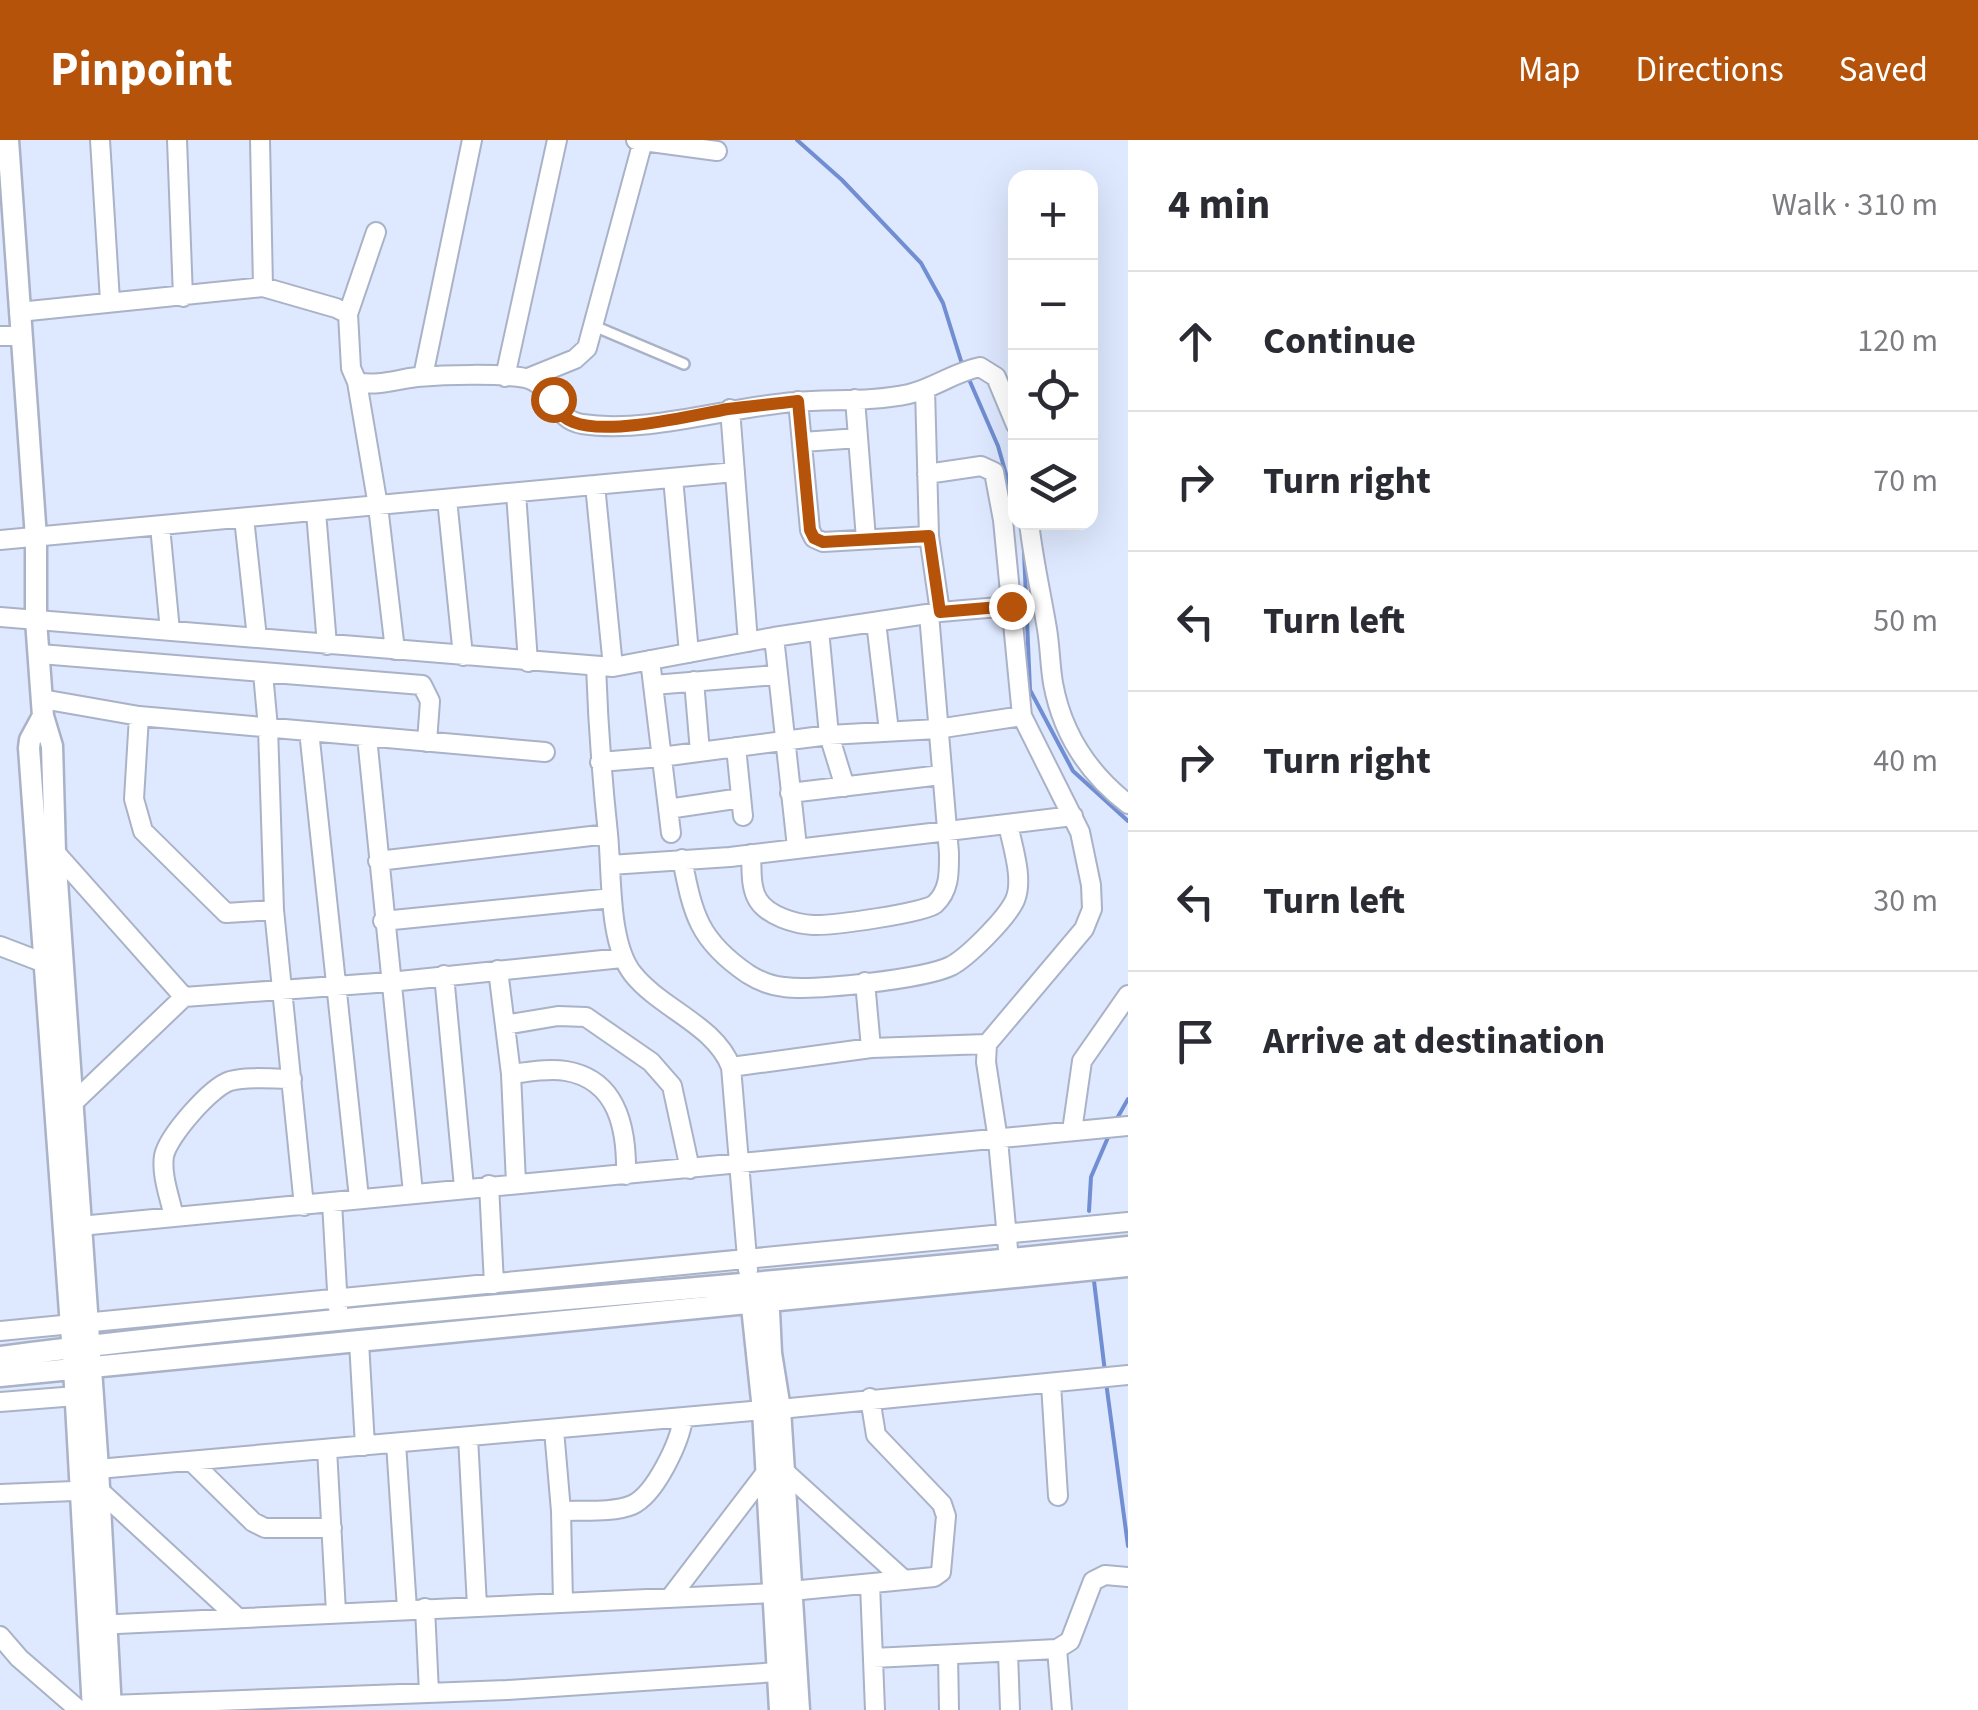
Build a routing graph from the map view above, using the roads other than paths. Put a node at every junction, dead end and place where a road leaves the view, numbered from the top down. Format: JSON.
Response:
{"nodes":[{"id":1,"x":8,"y":140,"type":"edge"},
{"id":2,"x":100,"y":140,"type":"edge"},
{"id":3,"x":177,"y":140,"type":"edge"},
{"id":4,"x":260,"y":140,"type":"edge"},
{"id":5,"x":472,"y":140,"type":"edge"},
{"id":6,"x":557,"y":140,"type":"edge"},
{"id":7,"x":640,"y":140,"type":"edge"},
{"id":8,"x":718,"y":151,"type":"dead end"},
{"id":9,"x":376,"y":232,"type":"dead end"},
{"id":10,"x":263,"y":287,"type":"junction"},
{"id":11,"x":183,"y":297,"type":"junction"},
{"id":12,"x":110,"y":301,"type":"junction"},
{"id":13,"x":19,"y":312,"type":"junction"},
{"id":14,"x":348,"y":314,"type":"junction"},
{"id":15,"x":594,"y":326,"type":"junction"},
{"id":16,"x":10,"y":336,"type":"edge"},
{"id":17,"x":684,"y":364,"type":"dead end"},
{"id":18,"x":423,"y":376,"type":"junction"},
{"id":19,"x":505,"y":378,"type":"junction"},
{"id":20,"x":528,"y":378,"type":"junction"},
{"id":21,"x":357,"y":382,"type":"junction"},
{"id":22,"x":925,"y":389,"type":"junction"},
{"id":23,"x":855,"y":398,"type":"junction"},
{"id":24,"x":798,"y":401,"type":"junction"},
{"id":25,"x":1008,"y":406,"type":"edge"},
{"id":26,"x":730,"y":409,"type":"junction"},
{"id":27,"x":858,"y":438,"type":"junction"},
{"id":28,"x":803,"y":442,"type":"junction"},
{"id":29,"x":735,"y":472,"type":"junction"},
{"id":30,"x":927,"y":474,"type":"junction"},
{"id":31,"x":672,"y":478,"type":"junction"},
{"id":32,"x":595,"y":485,"type":"junction"},
{"id":33,"x":516,"y":492,"type":"junction"},
{"id":34,"x":447,"y":499,"type":"junction"},
{"id":35,"x":378,"y":506,"type":"junction"},
{"id":36,"x":316,"y":512,"type":"junction"},
{"id":37,"x":244,"y":518,"type":"junction"},
{"id":38,"x":160,"y":526,"type":"junction"},
{"id":39,"x":1030,"y":530,"type":"edge"},
{"id":40,"x":929,"y":536,"type":"junction"},
{"id":41,"x":36,"y":538,"type":"junction"},
{"id":42,"x":866,"y":539,"type":"junction"},
{"id":43,"x":0,"y":540,"type":"edge"},
{"id":44,"x":1011,"y":606,"type":"junction"},
{"id":45,"x":934,"y":613,"type":"junction"},
{"id":46,"x":0,"y":616,"type":"edge"},
{"id":47,"x":36,"y":620,"type":"junction"},
{"id":48,"x":876,"y":622,"type":"junction"},
{"id":49,"x":820,"y":630,"type":"junction"},
{"id":50,"x":170,"y":631,"type":"junction"},
{"id":51,"x":774,"y":636,"type":"junction"},
{"id":52,"x":256,"y":638,"type":"junction"},
{"id":53,"x":748,"y":642,"type":"junction"},
{"id":54,"x":327,"y":644,"type":"junction"},
{"id":55,"x":396,"y":650,"type":"junction"},
{"id":56,"x":689,"y":653,"type":"junction"},
{"id":57,"x":40,"y":654,"type":"junction"},
{"id":58,"x":463,"y":656,"type":"junction"},
{"id":59,"x":650,"y":660,"type":"junction"},
{"id":60,"x":528,"y":662,"type":"junction"},
{"id":61,"x":604,"y":666,"type":"junction"},
{"id":62,"x":262,"y":673,"type":"junction"},
{"id":63,"x":776,"y":674,"type":"junction"},
{"id":64,"x":694,"y":681,"type":"junction"},
{"id":65,"x":653,"y":685,"type":"junction"},
{"id":66,"x":42,"y":708,"type":"junction"},
{"id":67,"x":139,"y":716,"type":"junction"},
{"id":68,"x":1022,"y":716,"type":"junction"},
{"id":69,"x":268,"y":728,"type":"junction"},
{"id":70,"x":937,"y":729,"type":"junction"},
{"id":71,"x":309,"y":731,"type":"junction"},
{"id":72,"x":889,"y":731,"type":"junction"},
{"id":73,"x":830,"y":735,"type":"junction"},
{"id":74,"x":367,"y":737,"type":"junction"},
{"id":75,"x":784,"y":740,"type":"junction"},
{"id":76,"x":427,"y":742,"type":"junction"},
{"id":77,"x":736,"y":748,"type":"junction"},
{"id":78,"x":545,"y":752,"type":"dead end"},
{"id":79,"x":700,"y":752,"type":"junction"},
{"id":80,"x":661,"y":758,"type":"junction"},
{"id":81,"x":600,"y":762,"type":"junction"},
{"id":82,"x":941,"y":775,"type":"junction"},
{"id":83,"x":845,"y":786,"type":"junction"},
{"id":84,"x":790,"y":793,"type":"junction"},
{"id":85,"x":1128,"y":804,"type":"edge"},
{"id":86,"x":668,"y":809,"type":"junction"},
{"id":87,"x":1073,"y":816,"type":"junction"},
{"id":88,"x":1008,"y":824,"type":"junction"},
{"id":89,"x":948,"y":831,"type":"junction"},
{"id":90,"x":671,"y":833,"type":"dead end"},
{"id":91,"x":608,"y":834,"type":"junction"},
{"id":92,"x":798,"y":847,"type":"junction"},
{"id":93,"x":55,"y":852,"type":"junction"},
{"id":94,"x":751,"y":854,"type":"junction"},
{"id":95,"x":682,"y":858,"type":"junction"},
{"id":96,"x":378,"y":860,"type":"junction"},
{"id":97,"x":610,"y":865,"type":"junction"},
{"id":98,"x":612,"y":898,"type":"junction"},
{"id":99,"x":274,"y":910,"type":"junction"},
{"id":100,"x":383,"y":921,"type":"junction"},
{"id":101,"x":0,"y":946,"type":"edge"},
{"id":102,"x":622,"y":958,"type":"junction"},
{"id":103,"x":53,"y":967,"type":"junction"},
{"id":104,"x":498,"y":970,"type":"junction"},
{"id":105,"x":444,"y":975,"type":"junction"},
{"id":106,"x":390,"y":982,"type":"junction"},
{"id":107,"x":865,"y":982,"type":"junction"},
{"id":108,"x":337,"y":985,"type":"junction"},
{"id":109,"x":283,"y":990,"type":"junction"},
{"id":110,"x":1128,"y":995,"type":"edge"},
{"id":111,"x":184,"y":997,"type":"junction"},
{"id":112,"x":505,"y":1025,"type":"junction"},
{"id":113,"x":988,"y":1044,"type":"junction"},
{"id":114,"x":872,"y":1048,"type":"junction"},
{"id":115,"x":732,"y":1068,"type":"junction"},
{"id":116,"x":511,"y":1074,"type":"junction"},
{"id":117,"x":292,"y":1078,"type":"junction"},
{"id":118,"x":64,"y":1105,"type":"junction"},
{"id":119,"x":1124,"y":1127,"type":"edge"},
{"id":120,"x":1072,"y":1130,"type":"junction"},
{"id":121,"x":998,"y":1140,"type":"junction"},
{"id":122,"x":740,"y":1162,"type":"junction"},
{"id":123,"x":690,"y":1169,"type":"junction"},
{"id":124,"x":626,"y":1175,"type":"junction"},
{"id":125,"x":516,"y":1182,"type":"junction"},
{"id":126,"x":490,"y":1185,"type":"junction"},
{"id":127,"x":464,"y":1187,"type":"junction"},
{"id":128,"x":413,"y":1194,"type":"junction"},
{"id":129,"x":359,"y":1198,"type":"junction"},
{"id":130,"x":332,"y":1202,"type":"junction"},
{"id":131,"x":304,"y":1206,"type":"junction"},
{"id":132,"x":174,"y":1217,"type":"junction"},
{"id":133,"x":1128,"y":1222,"type":"edge"},
{"id":134,"x":80,"y":1226,"type":"junction"},
{"id":135,"x":1008,"y":1234,"type":"junction"},
{"id":136,"x":1128,"y":1248,"type":"edge"},
{"id":137,"x":747,"y":1260,"type":"junction"},
{"id":138,"x":1128,"y":1266,"type":"edge"},
{"id":139,"x":1010,"y":1268,"type":"junction"},
{"id":140,"x":494,"y":1284,"type":"junction"},
{"id":141,"x":759,"y":1293,"type":"junction"},
{"id":142,"x":338,"y":1309,"type":"junction"},
{"id":143,"x":79,"y":1324,"type":"junction"},
{"id":144,"x":0,"y":1331,"type":"edge"},
{"id":145,"x":351,"y":1343,"type":"junction"},
{"id":146,"x":0,"y":1357,"type":"edge"},
{"id":147,"x":82,"y":1357,"type":"junction"},
{"id":148,"x":1128,"y":1375,"type":"edge"},
{"id":149,"x":0,"y":1376,"type":"edge"},
{"id":150,"x":1051,"y":1384,"type":"junction"},
{"id":151,"x":76,"y":1396,"type":"junction"},
{"id":152,"x":870,"y":1398,"type":"junction"},
{"id":153,"x":0,"y":1402,"type":"edge"},
{"id":154,"x":771,"y":1409,"type":"junction"},
{"id":155,"x":683,"y":1418,"type":"junction"},
{"id":156,"x":554,"y":1430,"type":"junction"},
{"id":157,"x":468,"y":1437,"type":"junction"},
{"id":158,"x":396,"y":1444,"type":"junction"},
{"id":159,"x":365,"y":1446,"type":"junction"},
{"id":160,"x":326,"y":1449,"type":"junction"},
{"id":161,"x":192,"y":1461,"type":"junction"},
{"id":162,"x":776,"y":1471,"type":"junction"},
{"id":163,"x":93,"y":1483,"type":"junction"},
{"id":164,"x":0,"y":1494,"type":"edge"},
{"id":165,"x":1058,"y":1496,"type":"dead end"},
{"id":166,"x":561,"y":1511,"type":"junction"},
{"id":167,"x":332,"y":1528,"type":"junction"},
{"id":168,"x":1128,"y":1577,"type":"edge"},
{"id":169,"x":904,"y":1580,"type":"junction"},
{"id":170,"x":870,"y":1584,"type":"junction"},
{"id":171,"x":783,"y":1592,"type":"junction"},
{"id":172,"x":670,"y":1598,"type":"junction"},
{"id":173,"x":563,"y":1602,"type":"junction"},
{"id":174,"x":477,"y":1606,"type":"junction"},
{"id":175,"x":416,"y":1608,"type":"junction"},
{"id":176,"x":336,"y":1612,"type":"junction"},
{"id":177,"x":238,"y":1618,"type":"junction"},
{"id":178,"x":97,"y":1625,"type":"junction"},
{"id":179,"x":0,"y":1637,"type":"edge"},
{"id":180,"x":1058,"y":1650,"type":"junction"},
{"id":181,"x":1008,"y":1654,"type":"junction"},
{"id":182,"x":948,"y":1655,"type":"junction"},
{"id":183,"x":873,"y":1658,"type":"junction"},
{"id":184,"x":778,"y":1672,"type":"junction"},
{"id":185,"x":429,"y":1694,"type":"junction"},
{"id":186,"x":105,"y":1708,"type":"edge"},
{"id":187,"x":79,"y":1710,"type":"edge"},
{"id":188,"x":780,"y":1710,"type":"edge"},
{"id":189,"x":800,"y":1710,"type":"edge"},
{"id":190,"x":875,"y":1710,"type":"edge"},
{"id":191,"x":949,"y":1710,"type":"edge"},
{"id":192,"x":1010,"y":1710,"type":"edge"},
{"id":193,"x":1062,"y":1710,"type":"edge"}],
"edges":[{"from":1,"to":13,"type":"street"},
{"from":2,"to":12,"type":"street"},
{"from":3,"to":11,"type":"street"},
{"from":4,"to":10,"type":"street"},
{"from":5,"to":18,"type":"street"},
{"from":6,"to":19,"type":"street"},
{"from":7,"to":8,"type":"street"},
{"from":7,"to":15,"type":"street"},
{"from":9,"to":14,"type":"street"},
{"from":10,"to":11,"type":"street"},
{"from":10,"to":14,"type":"street"},
{"from":11,"to":12,"type":"street"},
{"from":12,"to":13,"type":"street"},
{"from":13,"to":16,"type":"street"},
{"from":14,"to":21,"type":"street"},
{"from":15,"to":17,"type":"lane"},
{"from":15,"to":20,"type":"street"},
{"from":16,"to":41,"type":"street"},
{"from":18,"to":19,"type":"street"},
{"from":18,"to":21,"type":"street"},
{"from":19,"to":20,"type":"street"},
{"from":20,"to":26,"type":"street"},
{"from":21,"to":35,"type":"street"},
{"from":22,"to":23,"type":"street"},
{"from":22,"to":25,"type":"street"},
{"from":22,"to":30,"type":"street"},
{"from":23,"to":24,"type":"street"},
{"from":23,"to":27,"type":"street"},
{"from":24,"to":26,"type":"street"},
{"from":24,"to":28,"type":"street"},
{"from":26,"to":29,"type":"street"},
{"from":27,"to":28,"type":"street"},
{"from":27,"to":42,"type":"street"},
{"from":28,"to":42,"type":"street"},
{"from":29,"to":31,"type":"street"},
{"from":29,"to":53,"type":"street"},
{"from":30,"to":40,"type":"street"},
{"from":30,"to":44,"type":"street"},
{"from":31,"to":32,"type":"street"},
{"from":31,"to":56,"type":"street"},
{"from":32,"to":33,"type":"street"},
{"from":32,"to":61,"type":"street"},
{"from":33,"to":34,"type":"street"},
{"from":33,"to":60,"type":"street"},
{"from":34,"to":35,"type":"street"},
{"from":34,"to":58,"type":"street"},
{"from":35,"to":36,"type":"street"},
{"from":35,"to":55,"type":"street"},
{"from":36,"to":37,"type":"street"},
{"from":36,"to":54,"type":"street"},
{"from":37,"to":38,"type":"street"},
{"from":37,"to":52,"type":"street"},
{"from":38,"to":41,"type":"street"},
{"from":38,"to":50,"type":"street"},
{"from":39,"to":85,"type":"street"},
{"from":40,"to":42,"type":"street"},
{"from":40,"to":45,"type":"street"},
{"from":41,"to":43,"type":"street"},
{"from":41,"to":47,"type":"street"},
{"from":44,"to":45,"type":"street"},
{"from":44,"to":68,"type":"street"},
{"from":45,"to":48,"type":"street"},
{"from":45,"to":70,"type":"street"},
{"from":46,"to":47,"type":"street"},
{"from":47,"to":50,"type":"street"},
{"from":47,"to":57,"type":"street"},
{"from":48,"to":49,"type":"street"},
{"from":48,"to":72,"type":"street"},
{"from":49,"to":51,"type":"street"},
{"from":49,"to":73,"type":"street"},
{"from":50,"to":52,"type":"street"},
{"from":51,"to":53,"type":"street"},
{"from":51,"to":63,"type":"street"},
{"from":52,"to":54,"type":"street"},
{"from":53,"to":56,"type":"street"},
{"from":54,"to":55,"type":"street"},
{"from":55,"to":58,"type":"street"},
{"from":56,"to":59,"type":"street"},
{"from":57,"to":62,"type":"street"},
{"from":57,"to":66,"type":"street"},
{"from":58,"to":60,"type":"street"},
{"from":59,"to":61,"type":"street"},
{"from":59,"to":65,"type":"street"},
{"from":60,"to":61,"type":"street"},
{"from":61,"to":81,"type":"street"},
{"from":62,"to":69,"type":"street"},
{"from":62,"to":76,"type":"street"},
{"from":63,"to":64,"type":"street"},
{"from":63,"to":75,"type":"street"},
{"from":64,"to":65,"type":"street"},
{"from":64,"to":79,"type":"street"},
{"from":65,"to":80,"type":"street"},
{"from":66,"to":67,"type":"street"},
{"from":66,"to":93,"type":"street"},
{"from":66,"to":103,"type":"street"},
{"from":67,"to":69,"type":"street"},
{"from":67,"to":99,"type":"street"},
{"from":68,"to":70,"type":"street"},
{"from":68,"to":87,"type":"street"},
{"from":69,"to":71,"type":"street"},
{"from":69,"to":99,"type":"street"},
{"from":70,"to":72,"type":"street"},
{"from":70,"to":82,"type":"street"},
{"from":71,"to":74,"type":"street"},
{"from":71,"to":108,"type":"street"},
{"from":72,"to":73,"type":"street"},
{"from":73,"to":75,"type":"street"},
{"from":73,"to":83,"type":"street"},
{"from":74,"to":76,"type":"street"},
{"from":74,"to":96,"type":"street"},
{"from":75,"to":77,"type":"street"},
{"from":75,"to":84,"type":"street"},
{"from":76,"to":78,"type":"street"},
{"from":77,"to":79,"type":"street"},
{"from":77,"to":86,"type":"street"},
{"from":79,"to":80,"type":"street"},
{"from":80,"to":81,"type":"street"},
{"from":80,"to":86,"type":"street"},
{"from":81,"to":91,"type":"street"},
{"from":82,"to":83,"type":"street"},
{"from":82,"to":89,"type":"street"},
{"from":83,"to":84,"type":"street"},
{"from":84,"to":92,"type":"street"},
{"from":86,"to":90,"type":"street"},
{"from":87,"to":88,"type":"street"},
{"from":87,"to":113,"type":"street"},
{"from":88,"to":89,"type":"street"},
{"from":88,"to":107,"type":"street"},
{"from":89,"to":92,"type":"street"},
{"from":89,"to":94,"type":"street"},
{"from":91,"to":96,"type":"street"},
{"from":91,"to":97,"type":"street"},
{"from":92,"to":94,"type":"street"},
{"from":93,"to":103,"type":"street"},
{"from":93,"to":111,"type":"street"},
{"from":94,"to":95,"type":"street"},
{"from":95,"to":97,"type":"street"},
{"from":95,"to":107,"type":"street"},
{"from":96,"to":100,"type":"street"},
{"from":97,"to":98,"type":"street"},
{"from":98,"to":100,"type":"street"},
{"from":98,"to":102,"type":"street"},
{"from":99,"to":109,"type":"street"},
{"from":100,"to":106,"type":"street"},
{"from":101,"to":103,"type":"street"},
{"from":102,"to":104,"type":"street"},
{"from":102,"to":115,"type":"street"},
{"from":103,"to":118,"type":"street"},
{"from":104,"to":105,"type":"street"},
{"from":104,"to":112,"type":"street"},
{"from":105,"to":106,"type":"street"},
{"from":105,"to":127,"type":"street"},
{"from":106,"to":108,"type":"street"},
{"from":106,"to":128,"type":"street"},
{"from":107,"to":114,"type":"street"},
{"from":108,"to":109,"type":"street"},
{"from":108,"to":129,"type":"street"},
{"from":109,"to":111,"type":"street"},
{"from":109,"to":117,"type":"street"},
{"from":110,"to":120,"type":"street"},
{"from":111,"to":118,"type":"street"},
{"from":112,"to":116,"type":"street"},
{"from":112,"to":123,"type":"street"},
{"from":113,"to":114,"type":"street"},
{"from":113,"to":121,"type":"street"},
{"from":114,"to":115,"type":"street"},
{"from":115,"to":122,"type":"street"},
{"from":116,"to":124,"type":"street"},
{"from":116,"to":125,"type":"street"},
{"from":117,"to":131,"type":"street"},
{"from":117,"to":132,"type":"street"},
{"from":118,"to":134,"type":"street"},
{"from":118,"to":143,"type":"street"},
{"from":119,"to":120,"type":"street"},
{"from":120,"to":121,"type":"street"},
{"from":121,"to":122,"type":"street"},
{"from":121,"to":135,"type":"street"},
{"from":122,"to":123,"type":"street"},
{"from":122,"to":137,"type":"street"},
{"from":123,"to":124,"type":"street"},
{"from":124,"to":125,"type":"street"},
{"from":125,"to":126,"type":"street"},
{"from":126,"to":127,"type":"street"},
{"from":126,"to":140,"type":"street"},
{"from":127,"to":128,"type":"street"},
{"from":128,"to":129,"type":"street"},
{"from":129,"to":130,"type":"street"},
{"from":130,"to":131,"type":"street"},
{"from":130,"to":142,"type":"street"},
{"from":131,"to":132,"type":"street"},
{"from":132,"to":134,"type":"street"},
{"from":133,"to":135,"type":"street"},
{"from":134,"to":143,"type":"street"},
{"from":135,"to":137,"type":"street"},
{"from":135,"to":139,"type":"street"},
{"from":136,"to":139,"type":"street"},
{"from":137,"to":140,"type":"street"},
{"from":137,"to":141,"type":"street"},
{"from":138,"to":139,"type":"street"},
{"from":139,"to":141,"type":"street"},
{"from":140,"to":142,"type":"street"},
{"from":141,"to":142,"type":"street"},
{"from":141,"to":145,"type":"street"},
{"from":141,"to":154,"type":"street"},
{"from":142,"to":143,"type":"street"},
{"from":142,"to":145,"type":"street"},
{"from":142,"to":147,"type":"street"},
{"from":143,"to":144,"type":"street"},
{"from":143,"to":147,"type":"street"},
{"from":145,"to":147,"type":"street"},
{"from":145,"to":159,"type":"street"},
{"from":146,"to":147,"type":"street"},
{"from":147,"to":149,"type":"street"},
{"from":147,"to":151,"type":"street"},
{"from":147,"to":163,"type":"street"},
{"from":148,"to":150,"type":"street"},
{"from":150,"to":152,"type":"street"},
{"from":150,"to":165,"type":"street"},
{"from":151,"to":153,"type":"street"},
{"from":151,"to":163,"type":"street"},
{"from":152,"to":154,"type":"street"},
{"from":152,"to":169,"type":"street"},
{"from":154,"to":155,"type":"street"},
{"from":154,"to":162,"type":"street"},
{"from":155,"to":156,"type":"street"},
{"from":155,"to":166,"type":"street"},
{"from":156,"to":157,"type":"street"},
{"from":156,"to":166,"type":"street"},
{"from":157,"to":158,"type":"street"},
{"from":157,"to":174,"type":"street"},
{"from":158,"to":159,"type":"street"},
{"from":158,"to":175,"type":"street"},
{"from":159,"to":160,"type":"street"},
{"from":160,"to":161,"type":"street"},
{"from":160,"to":167,"type":"street"},
{"from":161,"to":163,"type":"street"},
{"from":161,"to":167,"type":"street"},
{"from":162,"to":169,"type":"street"},
{"from":162,"to":171,"type":"street"},
{"from":162,"to":172,"type":"street"},
{"from":163,"to":164,"type":"street"},
{"from":163,"to":177,"type":"street"},
{"from":163,"to":178,"type":"street"},
{"from":166,"to":173,"type":"street"},
{"from":167,"to":176,"type":"street"},
{"from":168,"to":180,"type":"street"},
{"from":169,"to":170,"type":"street"},
{"from":170,"to":171,"type":"street"},
{"from":170,"to":183,"type":"street"},
{"from":171,"to":172,"type":"street"},
{"from":171,"to":184,"type":"street"},
{"from":171,"to":189,"type":"street"},
{"from":172,"to":173,"type":"street"},
{"from":173,"to":174,"type":"street"},
{"from":174,"to":175,"type":"street"},
{"from":175,"to":176,"type":"street"},
{"from":175,"to":185,"type":"street"},
{"from":176,"to":177,"type":"street"},
{"from":177,"to":178,"type":"street"},
{"from":178,"to":186,"type":"street"},
{"from":179,"to":187,"type":"street"},
{"from":180,"to":181,"type":"street"},
{"from":180,"to":193,"type":"street"},
{"from":181,"to":182,"type":"street"},
{"from":181,"to":192,"type":"street"},
{"from":182,"to":183,"type":"street"},
{"from":182,"to":191,"type":"street"},
{"from":183,"to":190,"type":"street"},
{"from":184,"to":185,"type":"street"},
{"from":184,"to":188,"type":"street"},
{"from":185,"to":186,"type":"street"}]}
